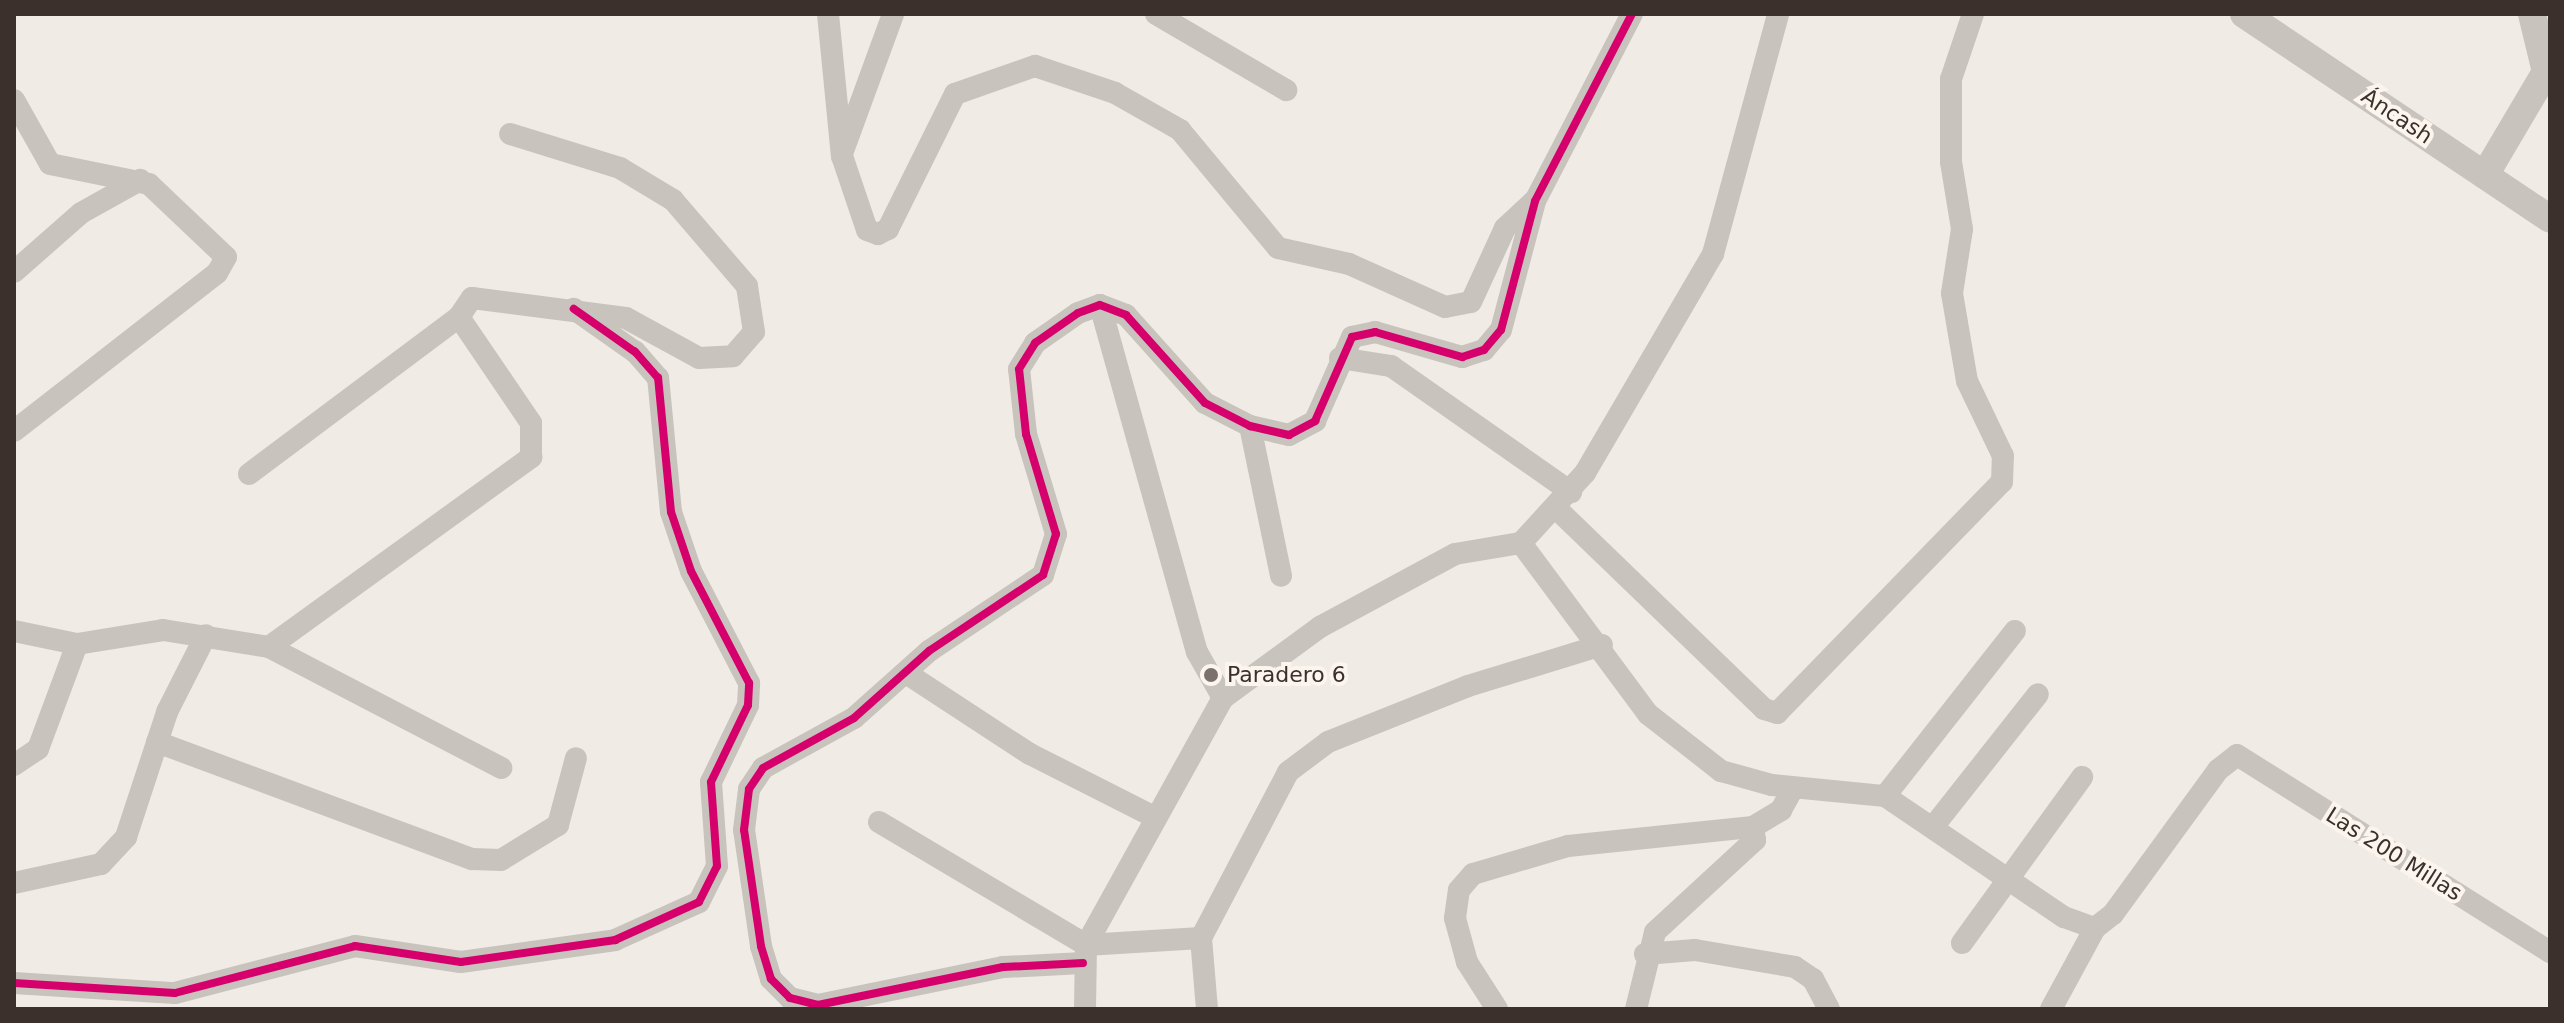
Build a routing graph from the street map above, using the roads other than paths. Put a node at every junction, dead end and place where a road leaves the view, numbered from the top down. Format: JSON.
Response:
{"nodes":[{"id":1,"x":828,"y":14,"type":"edge"},
{"id":2,"x":893,"y":14,"type":"edge"},
{"id":3,"x":1156,"y":14,"type":"edge"},
{"id":4,"x":1632,"y":14,"type":"edge"},
{"id":5,"x":1778,"y":14,"type":"edge"},
{"id":6,"x":1973,"y":14,"type":"edge"},
{"id":7,"x":2244,"y":14,"type":"edge"},
{"id":8,"x":2532,"y":14,"type":"edge"},
{"id":9,"x":2548,"y":73,"type":"edge"},
{"id":10,"x":1286,"y":90,"type":"dead end"},
{"id":11,"x":14,"y":100,"type":"edge"},
{"id":12,"x":510,"y":134,"type":"dead end"},
{"id":13,"x":842,"y":156,"type":"junction"},
{"id":14,"x":2485,"y":175,"type":"junction"},
{"id":15,"x":140,"y":180,"type":"junction"},
{"id":16,"x":1535,"y":201,"type":"junction"},
{"id":17,"x":2550,"y":219,"type":"edge"},
{"id":18,"x":14,"y":272,"type":"edge"},
{"id":19,"x":1100,"y":305,"type":"junction"},
{"id":20,"x":574,"y":309,"type":"junction"},
{"id":21,"x":459,"y":317,"type":"junction"},
{"id":22,"x":1340,"y":358,"type":"junction"},
{"id":23,"x":14,"y":404,"type":"edge"},
{"id":24,"x":34,"y":415,"type":"junction"},
{"id":25,"x":1250,"y":426,"type":"junction"},
{"id":26,"x":14,"y":431,"type":"edge"},
{"id":27,"x":249,"y":474,"type":"dead end"},
{"id":28,"x":1565,"y":501,"type":"junction"},
{"id":29,"x":1521,"y":543,"type":"junction"},
{"id":30,"x":1281,"y":576,"type":"dead end"},
{"id":31,"x":14,"y":631,"type":"edge"},
{"id":32,"x":2015,"y":631,"type":"dead end"},
{"id":33,"x":206,"y":635,"type":"junction"},
{"id":34,"x":77,"y":644,"type":"junction"},
{"id":35,"x":1602,"y":645,"type":"junction"},
{"id":36,"x":269,"y":647,"type":"junction"},
{"id":37,"x":906,"y":673,"type":"junction"},
{"id":38,"x":2038,"y":694,"type":"dead end"},
{"id":39,"x":1223,"y":698,"type":"junction"},
{"id":40,"x":157,"y":742,"type":"junction"},
{"id":41,"x":576,"y":758,"type":"dead end"},
{"id":42,"x":14,"y":765,"type":"edge"},
{"id":43,"x":501,"y":768,"type":"dead end"},
{"id":44,"x":2082,"y":777,"type":"dead end"},
{"id":45,"x":1793,"y":788,"type":"junction"},
{"id":46,"x":1885,"y":796,"type":"junction"},
{"id":47,"x":1156,"y":818,"type":"junction"},
{"id":48,"x":879,"y":822,"type":"dead end"},
{"id":49,"x":1753,"y":827,"type":"junction"},
{"id":50,"x":1933,"y":827,"type":"junction"},
{"id":51,"x":2006,"y":875,"type":"junction"},
{"id":52,"x":14,"y":883,"type":"edge"},
{"id":53,"x":2095,"y":928,"type":"junction"},
{"id":54,"x":1201,"y":938,"type":"junction"},
{"id":55,"x":1962,"y":943,"type":"dead end"},
{"id":56,"x":2550,"y":952,"type":"edge"},
{"id":57,"x":1084,"y":954,"type":"junction"},
{"id":58,"x":1645,"y":954,"type":"junction"},
{"id":59,"x":14,"y":983,"type":"edge"},
{"id":60,"x":1085,"y":1009,"type":"edge"},
{"id":61,"x":1207,"y":1009,"type":"edge"},
{"id":62,"x":1497,"y":1009,"type":"edge"},
{"id":63,"x":1636,"y":1009,"type":"edge"},
{"id":64,"x":1829,"y":1009,"type":"edge"},
{"id":65,"x":2051,"y":1009,"type":"edge"}],
"edges":[{"from":1,"to":13,"type":"street"},
{"from":2,"to":13,"type":"street"},
{"from":3,"to":10,"type":"street"},
{"from":4,"to":16,"type":"street"},
{"from":5,"to":28,"type":"street"},
{"from":6,"to":28,"type":"street"},
{"from":7,"to":14,"type":"street","name":"Áncash"},
{"from":8,"to":9,"type":"street"},
{"from":9,"to":14,"type":"street"},
{"from":11,"to":15,"type":"street"},
{"from":12,"to":20,"type":"street"},
{"from":13,"to":16,"type":"street"},
{"from":14,"to":17,"type":"street","name":"Áncash"},
{"from":15,"to":18,"type":"street"},
{"from":15,"to":24,"type":"street"},
{"from":16,"to":22,"type":"street"},
{"from":19,"to":25,"type":"street"},
{"from":19,"to":37,"type":"street"},
{"from":19,"to":39,"type":"street"},
{"from":20,"to":21,"type":"street"},
{"from":20,"to":59,"type":"street"},
{"from":21,"to":27,"type":"street"},
{"from":21,"to":36,"type":"street"},
{"from":22,"to":25,"type":"street"},
{"from":22,"to":28,"type":"street"},
{"from":23,"to":24,"type":"street"},
{"from":24,"to":26,"type":"street"},
{"from":25,"to":30,"type":"street"},
{"from":28,"to":29,"type":"street"},
{"from":29,"to":35,"type":"street"},
{"from":29,"to":39,"type":"street"},
{"from":31,"to":34,"type":"street"},
{"from":32,"to":46,"type":"street"},
{"from":33,"to":34,"type":"street"},
{"from":33,"to":36,"type":"street"},
{"from":33,"to":40,"type":"street"},
{"from":34,"to":42,"type":"street"},
{"from":35,"to":45,"type":"street"},
{"from":35,"to":54,"type":"street"},
{"from":36,"to":43,"type":"street"},
{"from":37,"to":47,"type":"street"},
{"from":37,"to":57,"type":"street"},
{"from":38,"to":50,"type":"street"},
{"from":39,"to":47,"type":"street"},
{"from":40,"to":41,"type":"street"},
{"from":40,"to":52,"type":"street"},
{"from":44,"to":51,"type":"street"},
{"from":45,"to":46,"type":"street"},
{"from":45,"to":49,"type":"street"},
{"from":46,"to":50,"type":"street"},
{"from":47,"to":57,"type":"street"},
{"from":48,"to":57,"type":"street"},
{"from":49,"to":58,"type":"street"},
{"from":49,"to":62,"type":"street"},
{"from":50,"to":51,"type":"street"},
{"from":51,"to":53,"type":"street"},
{"from":51,"to":55,"type":"street"},
{"from":53,"to":56,"type":"street","name":"Las 200 Millas"},
{"from":53,"to":65,"type":"street"},
{"from":54,"to":57,"type":"street"},
{"from":54,"to":61,"type":"street"},
{"from":57,"to":60,"type":"street"},
{"from":58,"to":63,"type":"street"},
{"from":58,"to":64,"type":"street"}]}
